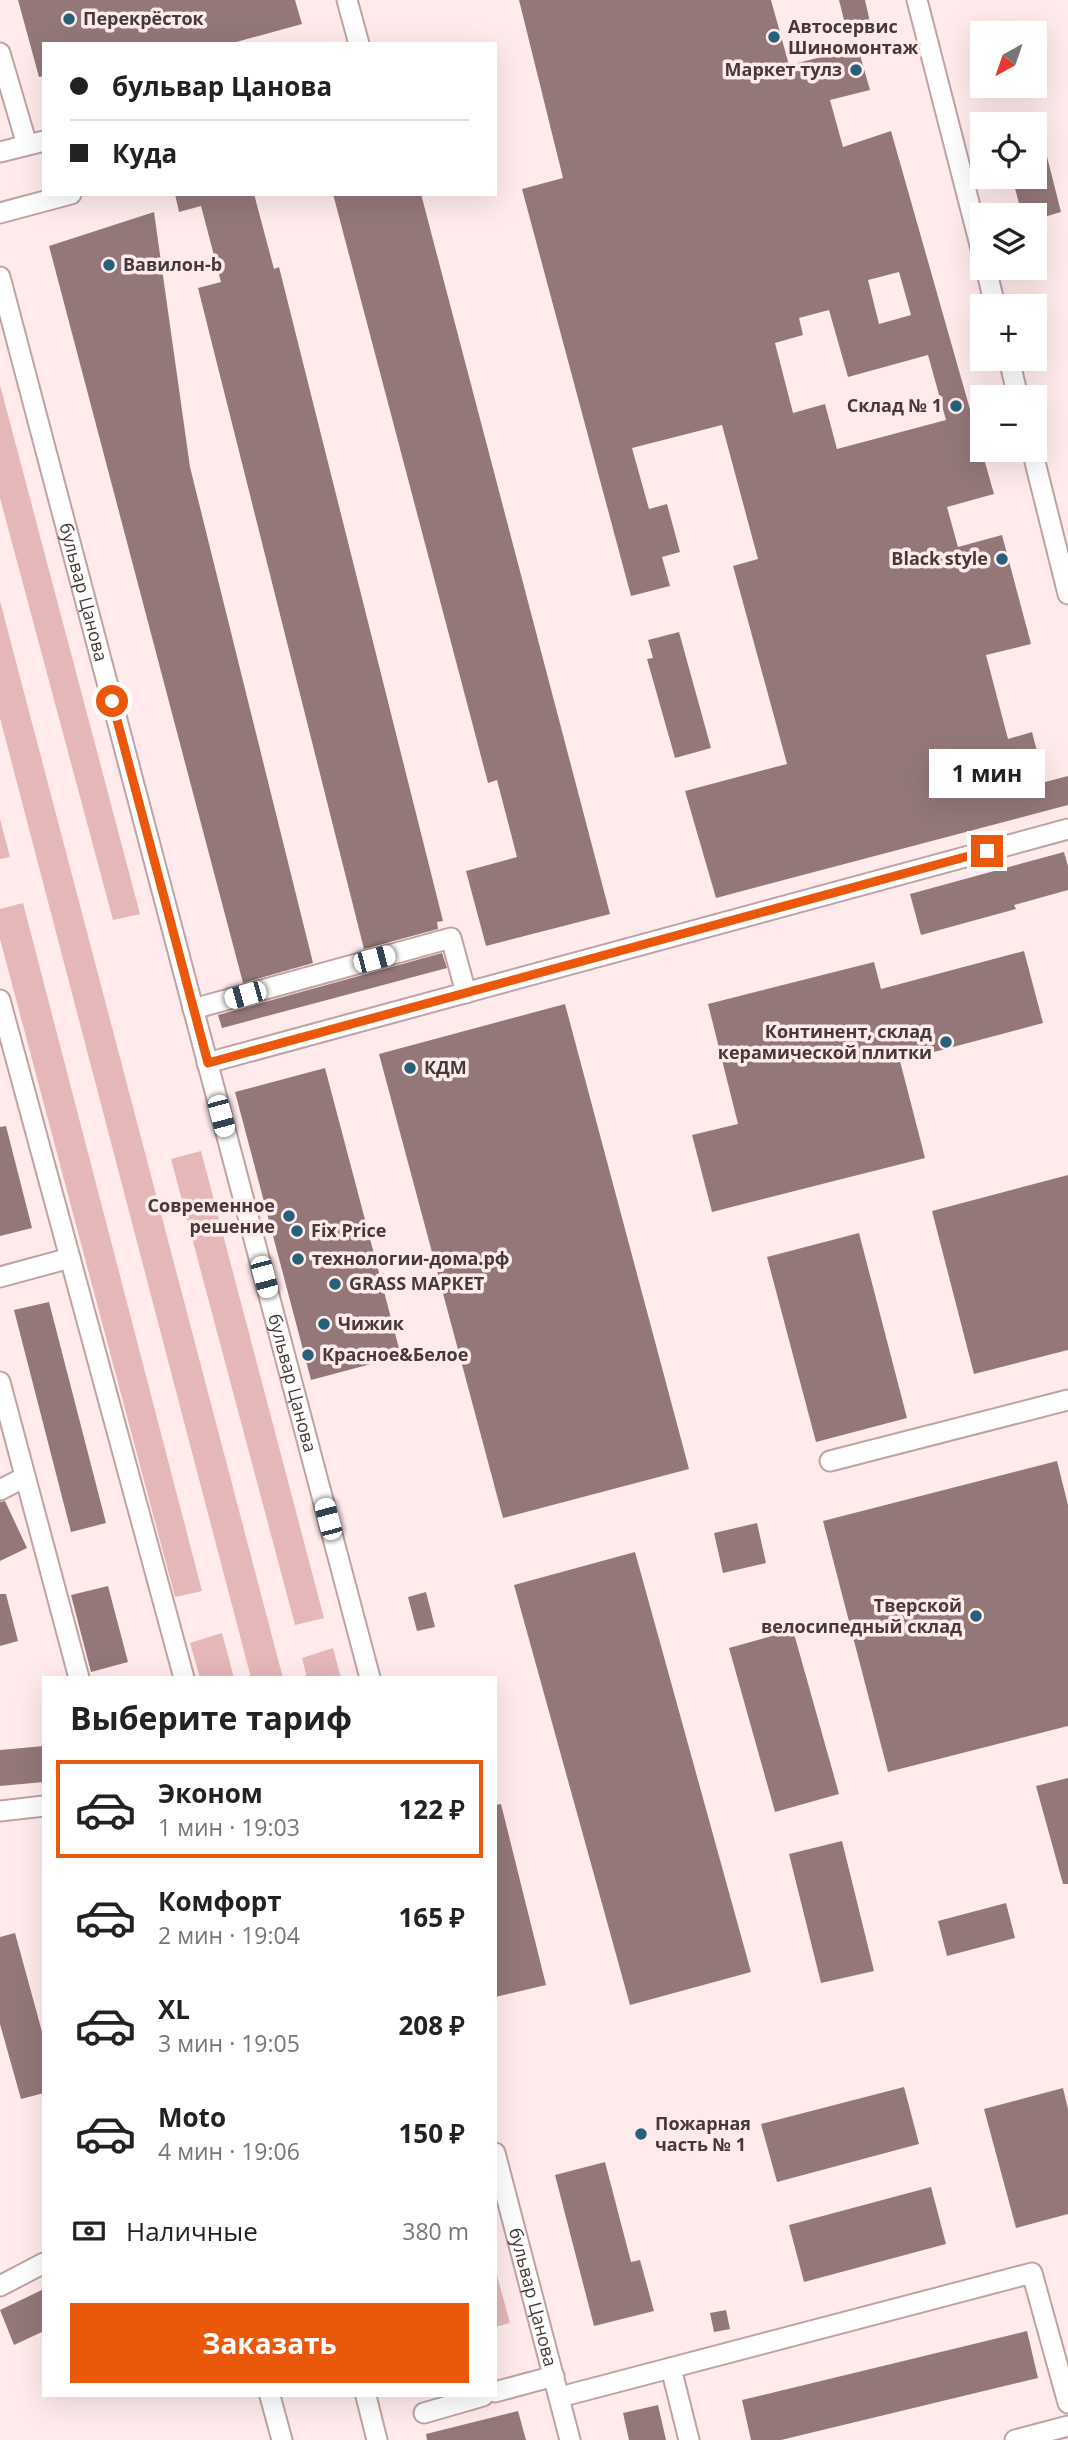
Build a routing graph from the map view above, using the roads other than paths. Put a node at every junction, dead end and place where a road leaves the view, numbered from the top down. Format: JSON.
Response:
{"nodes":[{"id":1,"x":347,"y":0,"type":"edge"},
{"id":2,"x":917,"y":0,"type":"edge"},
{"id":3,"x":358,"y":42,"type":"edge"},
{"id":4,"x":0,"y":53,"type":"edge"},
{"id":5,"x":35,"y":143,"type":"edge"},
{"id":6,"x":0,"y":152,"type":"edge"},
{"id":7,"x":63,"y":196,"type":"edge"},
{"id":8,"x":970,"y":206,"type":"edge"},
{"id":9,"x":0,"y":212,"type":"edge"},
{"id":10,"x":0,"y":277,"type":"edge"},
{"id":11,"x":1035,"y":462,"type":"edge"},
{"id":12,"x":1068,"y":594,"type":"edge"},
{"id":13,"x":1068,"y":829,"type":"edge"},
{"id":14,"x":467,"y":993,"type":"junction"},
{"id":15,"x":0,"y":1000,"type":"edge"},
{"id":16,"x":193,"y":1009,"type":"junction"},
{"id":17,"x":208,"y":1063,"type":"junction"},
{"id":18,"x":70,"y":1258,"type":"junction"},
{"id":19,"x":0,"y":1277,"type":"edge"},
{"id":20,"x":0,"y":1382,"type":"edge"},
{"id":21,"x":1068,"y":1400,"type":"edge"},
{"id":22,"x":4,"y":1418,"type":"edge"},
{"id":23,"x":831,"y":1461,"type":"dead end"},
{"id":24,"x":25,"y":1477,"type":"junction"},
{"id":25,"x":0,"y":1490,"type":"edge"},
{"id":26,"x":78,"y":1676,"type":"edge"},
{"id":27,"x":183,"y":1676,"type":"edge"},
{"id":28,"x":369,"y":1676,"type":"edge"},
{"id":29,"x":42,"y":1806,"type":"edge"},
{"id":30,"x":0,"y":1811,"type":"edge"},
{"id":31,"x":497,"y":2161,"type":"edge"},
{"id":32,"x":42,"y":2264,"type":"edge"},
{"id":33,"x":0,"y":2286,"type":"edge"},
{"id":34,"x":671,"y":2368,"type":"junction"},
{"id":35,"x":554,"y":2376,"type":"junction"},
{"id":36,"x":497,"y":2391,"type":"edge"},
{"id":37,"x":270,"y":2397,"type":"edge"},
{"id":38,"x":366,"y":2397,"type":"edge"},
{"id":39,"x":480,"y":2397,"type":"edge"},
{"id":40,"x":559,"y":2397,"type":"junction"},
{"id":41,"x":1068,"y":2403,"type":"edge"},
{"id":42,"x":424,"y":2413,"type":"dead end"},
{"id":43,"x":1068,"y":2426,"type":"edge"},
{"id":44,"x":282,"y":2440,"type":"edge"},
{"id":45,"x":377,"y":2440,"type":"edge"},
{"id":46,"x":570,"y":2440,"type":"edge"},
{"id":47,"x":689,"y":2440,"type":"edge"},
{"id":48,"x":1015,"y":2440,"type":"edge"}],
"edges":[{"from":1,"to":3,"type":"street"},
{"from":2,"to":8,"type":"street"},
{"from":4,"to":5,"type":"street"},
{"from":5,"to":6,"type":"street"},
{"from":7,"to":9,"type":"street"},
{"from":10,"to":16,"type":"street","name":"бульвар Цанова"},
{"from":11,"to":12,"type":"street"},
{"from":13,"to":14,"type":"street"},
{"from":14,"to":16,"type":"street"},
{"from":14,"to":17,"type":"street"},
{"from":15,"to":18,"type":"street"},
{"from":16,"to":17,"type":"street","name":"бульвар Цанова"},
{"from":17,"to":28,"type":"street","name":"бульвар Цанова"},
{"from":18,"to":19,"type":"street"},
{"from":18,"to":27,"type":"street"},
{"from":20,"to":22,"type":"street"},
{"from":21,"to":23,"type":"street"},
{"from":22,"to":24,"type":"street"},
{"from":24,"to":25,"type":"street"},
{"from":24,"to":26,"type":"street"},
{"from":29,"to":30,"type":"street"},
{"from":31,"to":35,"type":"street","name":"бульвар Цанова"},
{"from":32,"to":33,"type":"street"},
{"from":34,"to":40,"type":"street"},
{"from":34,"to":41,"type":"street"},
{"from":34,"to":47,"type":"street"},
{"from":35,"to":36,"type":"street"},
{"from":35,"to":40,"type":"street","name":"бульвар Цанова"},
{"from":37,"to":44,"type":"street"},
{"from":38,"to":45,"type":"street"},
{"from":39,"to":42,"type":"street"},
{"from":40,"to":46,"type":"street","name":"бульвар Цанова"},
{"from":43,"to":48,"type":"street"}]}
